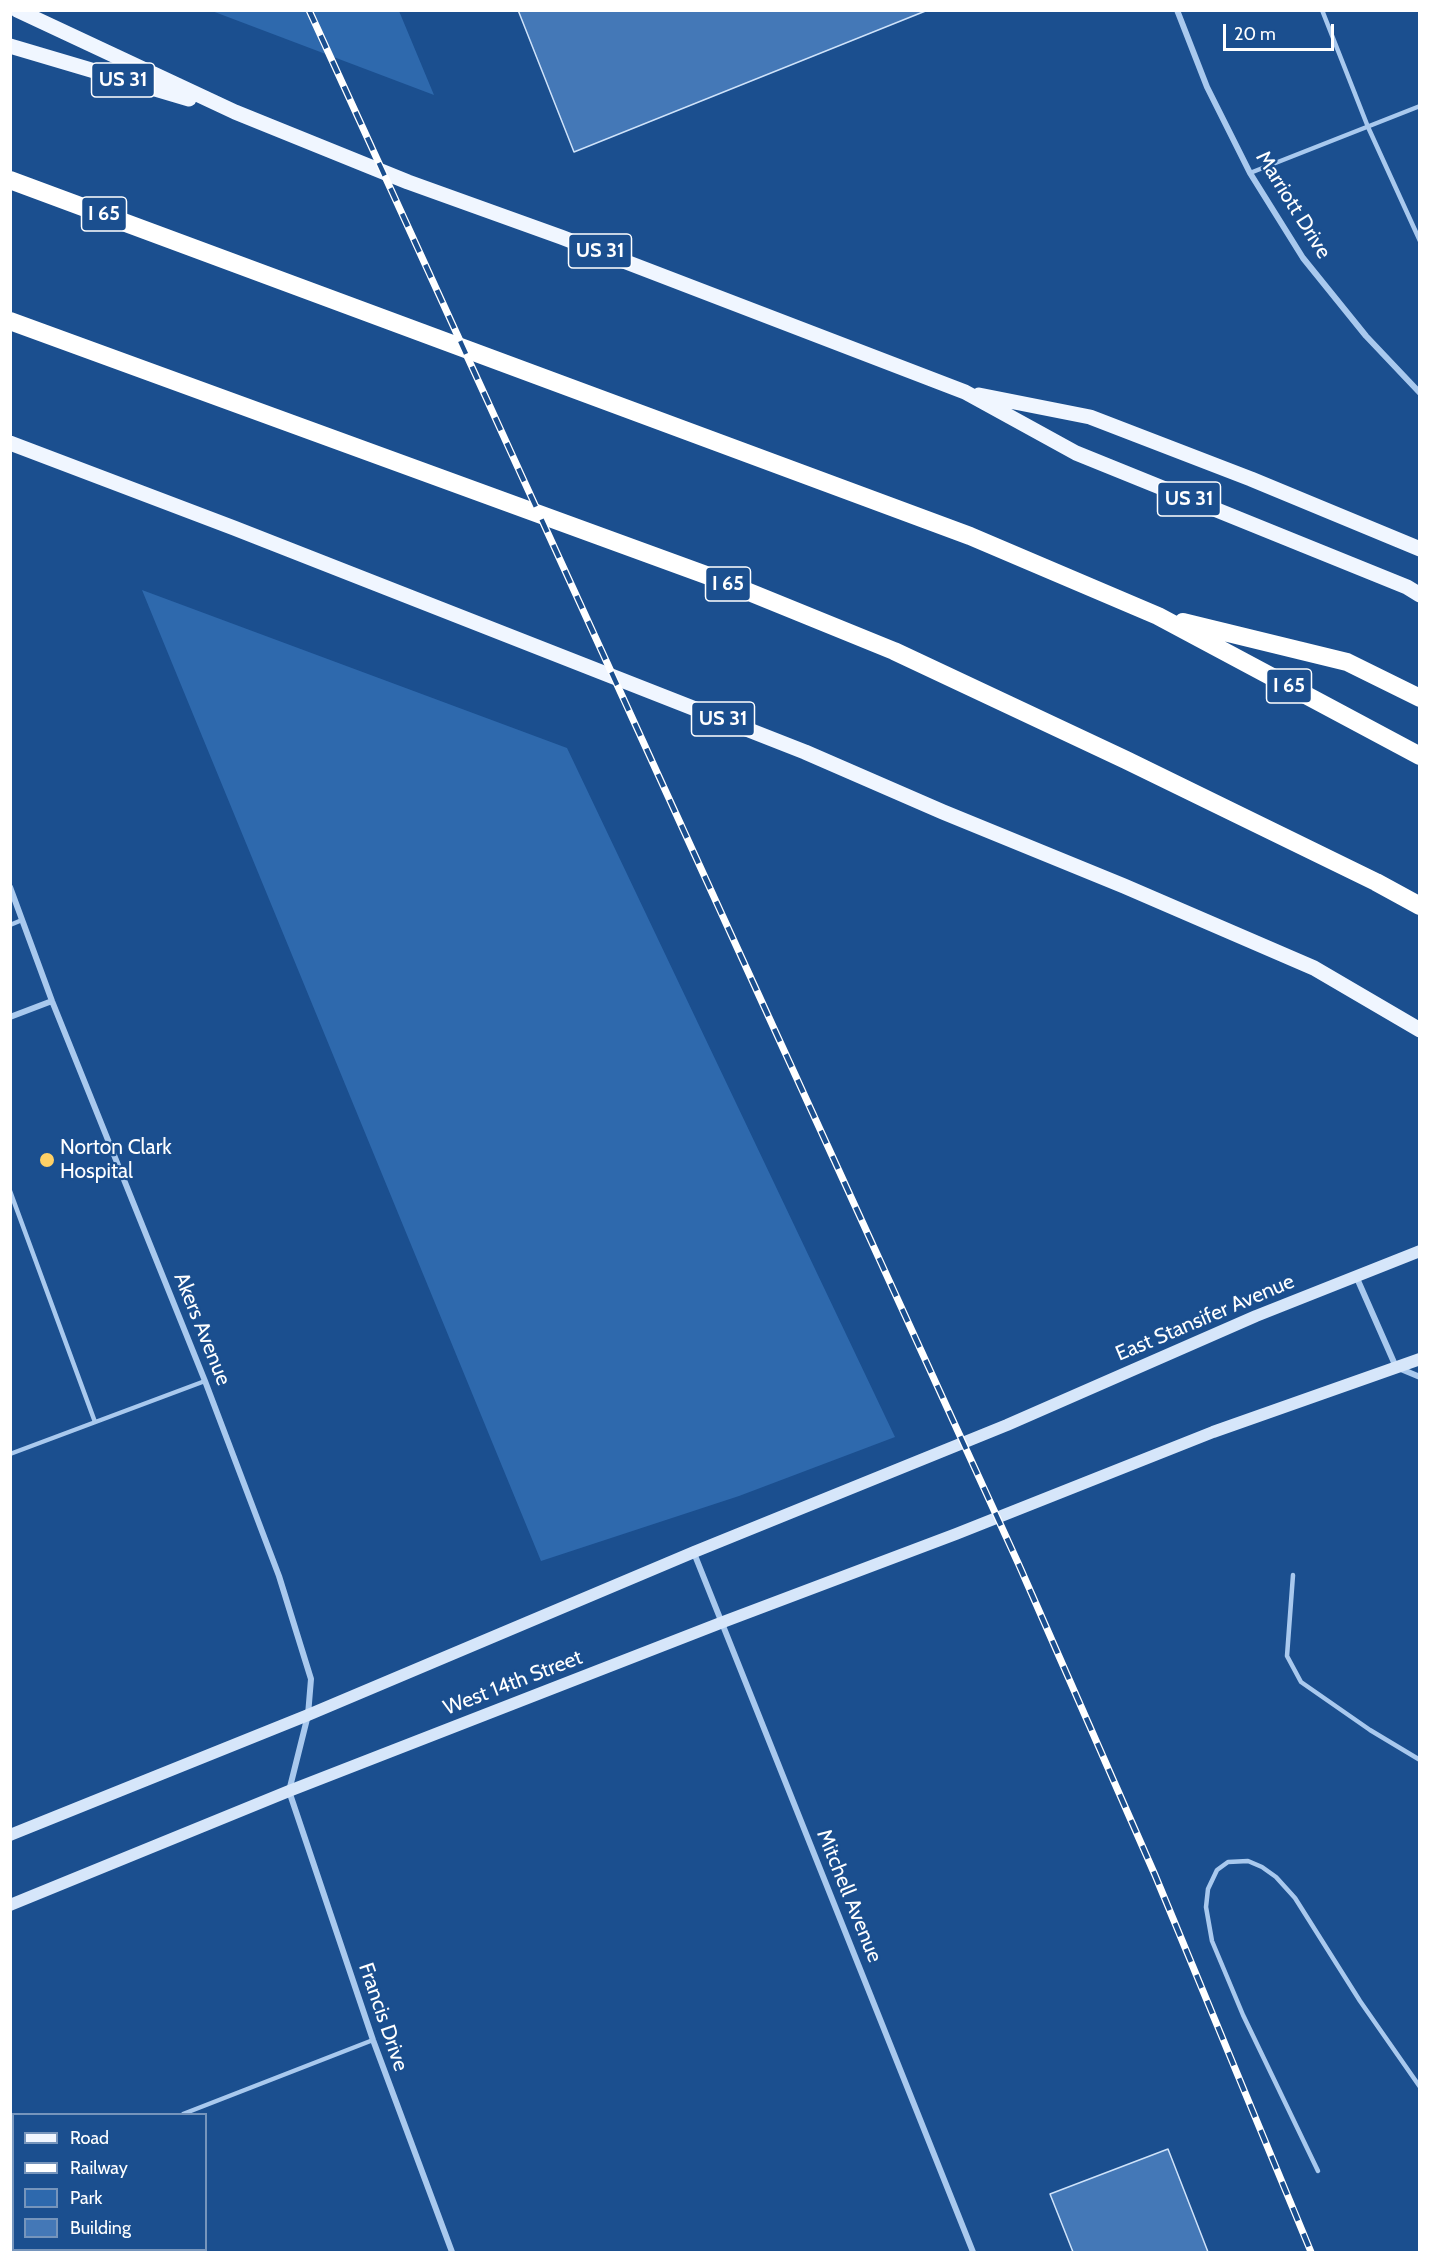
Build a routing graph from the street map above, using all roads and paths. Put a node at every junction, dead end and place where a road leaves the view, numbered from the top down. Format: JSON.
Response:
{"nodes":[{"id":1,"x":17,"y":10,"type":"edge"},
{"id":2,"x":1177,"y":10,"type":"edge"},
{"id":3,"x":1322,"y":10,"type":"edge"},
{"id":4,"x":10,"y":46,"type":"edge"},
{"id":5,"x":1419,"y":106,"type":"edge"},
{"id":6,"x":235,"y":112,"type":"junction"},
{"id":7,"x":1368,"y":127,"type":"junction"},
{"id":8,"x":1250,"y":173,"type":"junction"},
{"id":9,"x":10,"y":180,"type":"edge"},
{"id":10,"x":1419,"y":241,"type":"edge"},
{"id":11,"x":10,"y":321,"type":"edge"},
{"id":12,"x":965,"y":392,"type":"junction"},
{"id":13,"x":1419,"y":393,"type":"edge"},
{"id":14,"x":10,"y":443,"type":"edge"},
{"id":15,"x":1419,"y":549,"type":"edge"},
{"id":16,"x":1419,"y":594,"type":"edge"},
{"id":17,"x":1158,"y":616,"type":"junction"},
{"id":18,"x":1419,"y":698,"type":"edge"},
{"id":19,"x":1419,"y":756,"type":"edge"},
{"id":20,"x":10,"y":887,"type":"edge"},
{"id":21,"x":1419,"y":906,"type":"edge"},
{"id":22,"x":22,"y":920,"type":"junction"},
{"id":23,"x":10,"y":925,"type":"edge"},
{"id":24,"x":52,"y":1001,"type":"junction"},
{"id":25,"x":10,"y":1017,"type":"edge"},
{"id":26,"x":1419,"y":1030,"type":"edge"},
{"id":27,"x":10,"y":1191,"type":"edge"},
{"id":28,"x":1419,"y":1251,"type":"edge"},
{"id":29,"x":1356,"y":1276,"type":"junction"},
{"id":30,"x":1419,"y":1359,"type":"edge"},
{"id":31,"x":1396,"y":1367,"type":"junction"},
{"id":32,"x":1419,"y":1377,"type":"edge"},
{"id":33,"x":205,"y":1381,"type":"junction"},
{"id":34,"x":95,"y":1422,"type":"junction"},
{"id":35,"x":10,"y":1454,"type":"edge"},
{"id":36,"x":694,"y":1552,"type":"junction"},
{"id":37,"x":1293,"y":1575,"type":"dead end"},
{"id":38,"x":723,"y":1622,"type":"junction"},
{"id":39,"x":308,"y":1715,"type":"junction"},
{"id":40,"x":1419,"y":1760,"type":"edge"},
{"id":41,"x":289,"y":1791,"type":"junction"},
{"id":42,"x":10,"y":1835,"type":"edge"},
{"id":43,"x":10,"y":1905,"type":"edge"},
{"id":44,"x":373,"y":2040,"type":"junction"},
{"id":45,"x":1419,"y":2087,"type":"edge"},
{"id":46,"x":188,"y":2113,"type":"edge"},
{"id":47,"x":1318,"y":2171,"type":"dead end"},
{"id":48,"x":452,"y":2253,"type":"edge"},
{"id":49,"x":973,"y":2253,"type":"edge"}],
"edges":[{"from":1,"to":6,"type":"main road"},
{"from":2,"to":8,"type":"street","name":"Marriott Drive"},
{"from":3,"to":7,"type":"lane"},
{"from":4,"to":6,"type":"main road","number":"US 31"},
{"from":5,"to":7,"type":"lane"},
{"from":6,"to":12,"type":"main road","number":"US 31"},
{"from":7,"to":8,"type":"lane"},
{"from":7,"to":10,"type":"lane"},
{"from":8,"to":13,"type":"street","name":"Marriott Drive"},
{"from":9,"to":17,"type":"highway","number":"I 65"},
{"from":11,"to":21,"type":"highway","number":"I 65"},
{"from":12,"to":15,"type":"main road"},
{"from":12,"to":16,"type":"main road","number":"US 31"},
{"from":14,"to":26,"type":"main road","number":"US 31"},
{"from":17,"to":18,"type":"highway"},
{"from":17,"to":19,"type":"highway","number":"I 65"},
{"from":20,"to":22,"type":"street","name":"Akers Avenue"},
{"from":22,"to":23,"type":"lane"},
{"from":22,"to":24,"type":"street","name":"Akers Avenue"},
{"from":24,"to":25,"type":"street"},
{"from":24,"to":33,"type":"street","name":"Akers Avenue"},
{"from":27,"to":34,"type":"lane"},
{"from":28,"to":29,"type":"street","name":"East Stansifer Avenue"},
{"from":29,"to":31,"type":"street"},
{"from":29,"to":36,"type":"street","name":"East Stansifer Avenue"},
{"from":30,"to":31,"type":"street"},
{"from":31,"to":32,"type":"street"},
{"from":31,"to":38,"type":"street","name":"West 14th Street"},
{"from":33,"to":34,"type":"lane"},
{"from":33,"to":39,"type":"street","name":"Akers Avenue"},
{"from":34,"to":35,"type":"lane"},
{"from":36,"to":38,"type":"street","name":"Mitchell Avenue"},
{"from":36,"to":39,"type":"street"},
{"from":37,"to":40,"type":"lane"},
{"from":38,"to":41,"type":"street","name":"West 14th Street"},
{"from":38,"to":49,"type":"street","name":"Mitchell Avenue"},
{"from":39,"to":41,"type":"street","name":"Akers Avenue"},
{"from":39,"to":42,"type":"street"},
{"from":41,"to":43,"type":"street","name":"West 14th Street"},
{"from":41,"to":44,"type":"street","name":"Francis Drive"},
{"from":44,"to":46,"type":"lane"},
{"from":44,"to":48,"type":"street","name":"Francis Drive"},
{"from":45,"to":47,"type":"lane"}]}
